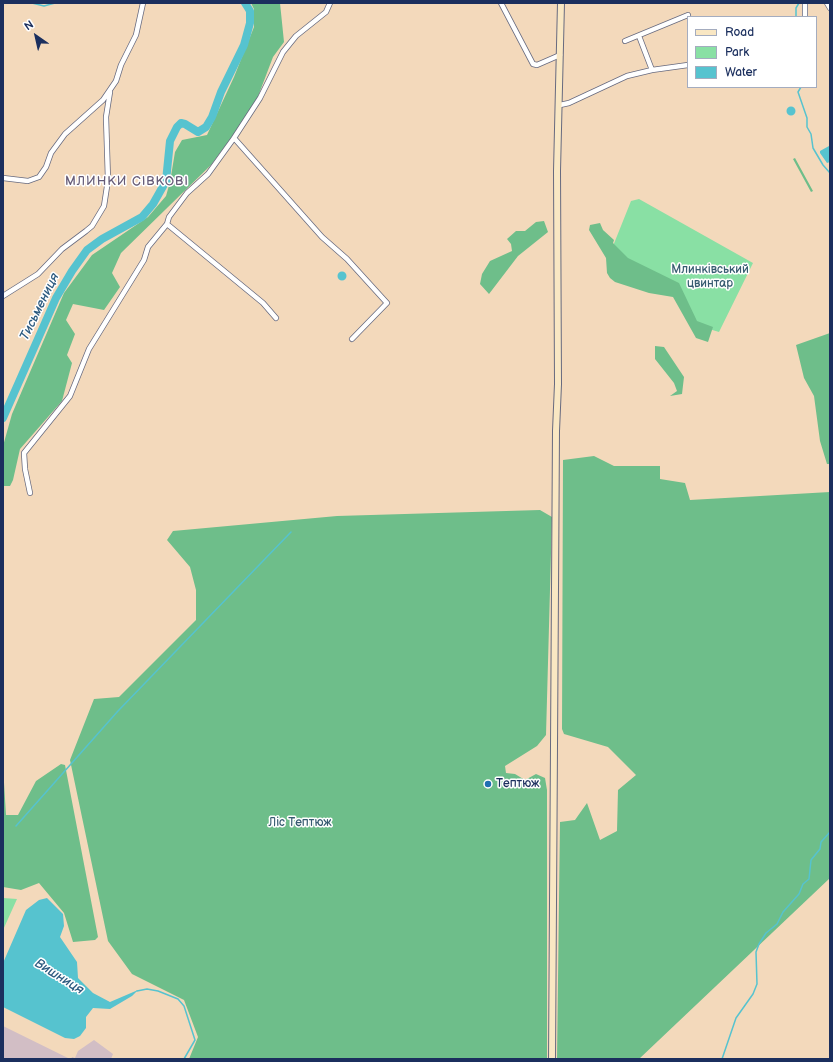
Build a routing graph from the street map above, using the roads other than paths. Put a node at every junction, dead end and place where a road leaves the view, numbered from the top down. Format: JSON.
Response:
{"nodes":[{"id":1,"x":143,"y":3,"type":"edge"},
{"id":2,"x":330,"y":3,"type":"edge"},
{"id":3,"x":502,"y":3,"type":"edge"},
{"id":4,"x":560,"y":3,"type":"edge"},
{"id":5,"x":805,"y":3,"type":"edge"},
{"id":6,"x":827,"y":3,"type":"edge"},
{"id":7,"x":830,"y":8,"type":"edge"},
{"id":8,"x":688,"y":15,"type":"dead end"},
{"id":9,"x":805,"y":16,"type":"edge"},
{"id":10,"x":639,"y":36,"type":"junction"},
{"id":11,"x":625,"y":42,"type":"dead end"},
{"id":12,"x":560,"y":55,"type":"junction"},
{"id":13,"x":687,"y":65,"type":"edge"},
{"id":14,"x":652,"y":70,"type":"junction"},
{"id":15,"x":110,"y":92,"type":"junction"},
{"id":16,"x":560,"y":105,"type":"junction"},
{"id":17,"x":234,"y":138,"type":"junction"},
{"id":18,"x":3,"y":178,"type":"edge"},
{"id":19,"x":166,"y":224,"type":"junction"},
{"id":20,"x":3,"y":296,"type":"edge"},
{"id":21,"x":276,"y":318,"type":"dead end"},
{"id":22,"x":352,"y":340,"type":"dead end"},
{"id":23,"x":30,"y":493,"type":"dead end"},
{"id":24,"x":552,"y":1059,"type":"edge"}],
"edges":[{"from":1,"to":15,"type":"street"},
{"from":2,"to":17,"type":"street"},
{"from":3,"to":12,"type":"street"},
{"from":4,"to":12,"type":"street"},
{"from":5,"to":9,"type":"street"},
{"from":6,"to":7,"type":"street"},
{"from":8,"to":10,"type":"street"},
{"from":10,"to":11,"type":"street"},
{"from":10,"to":14,"type":"street"},
{"from":12,"to":16,"type":"street"},
{"from":13,"to":14,"type":"street"},
{"from":14,"to":16,"type":"street"},
{"from":15,"to":18,"type":"street"},
{"from":15,"to":20,"type":"street"},
{"from":16,"to":24,"type":"street"},
{"from":17,"to":19,"type":"street"},
{"from":17,"to":22,"type":"street"},
{"from":19,"to":21,"type":"street"},
{"from":19,"to":23,"type":"street"}]}
